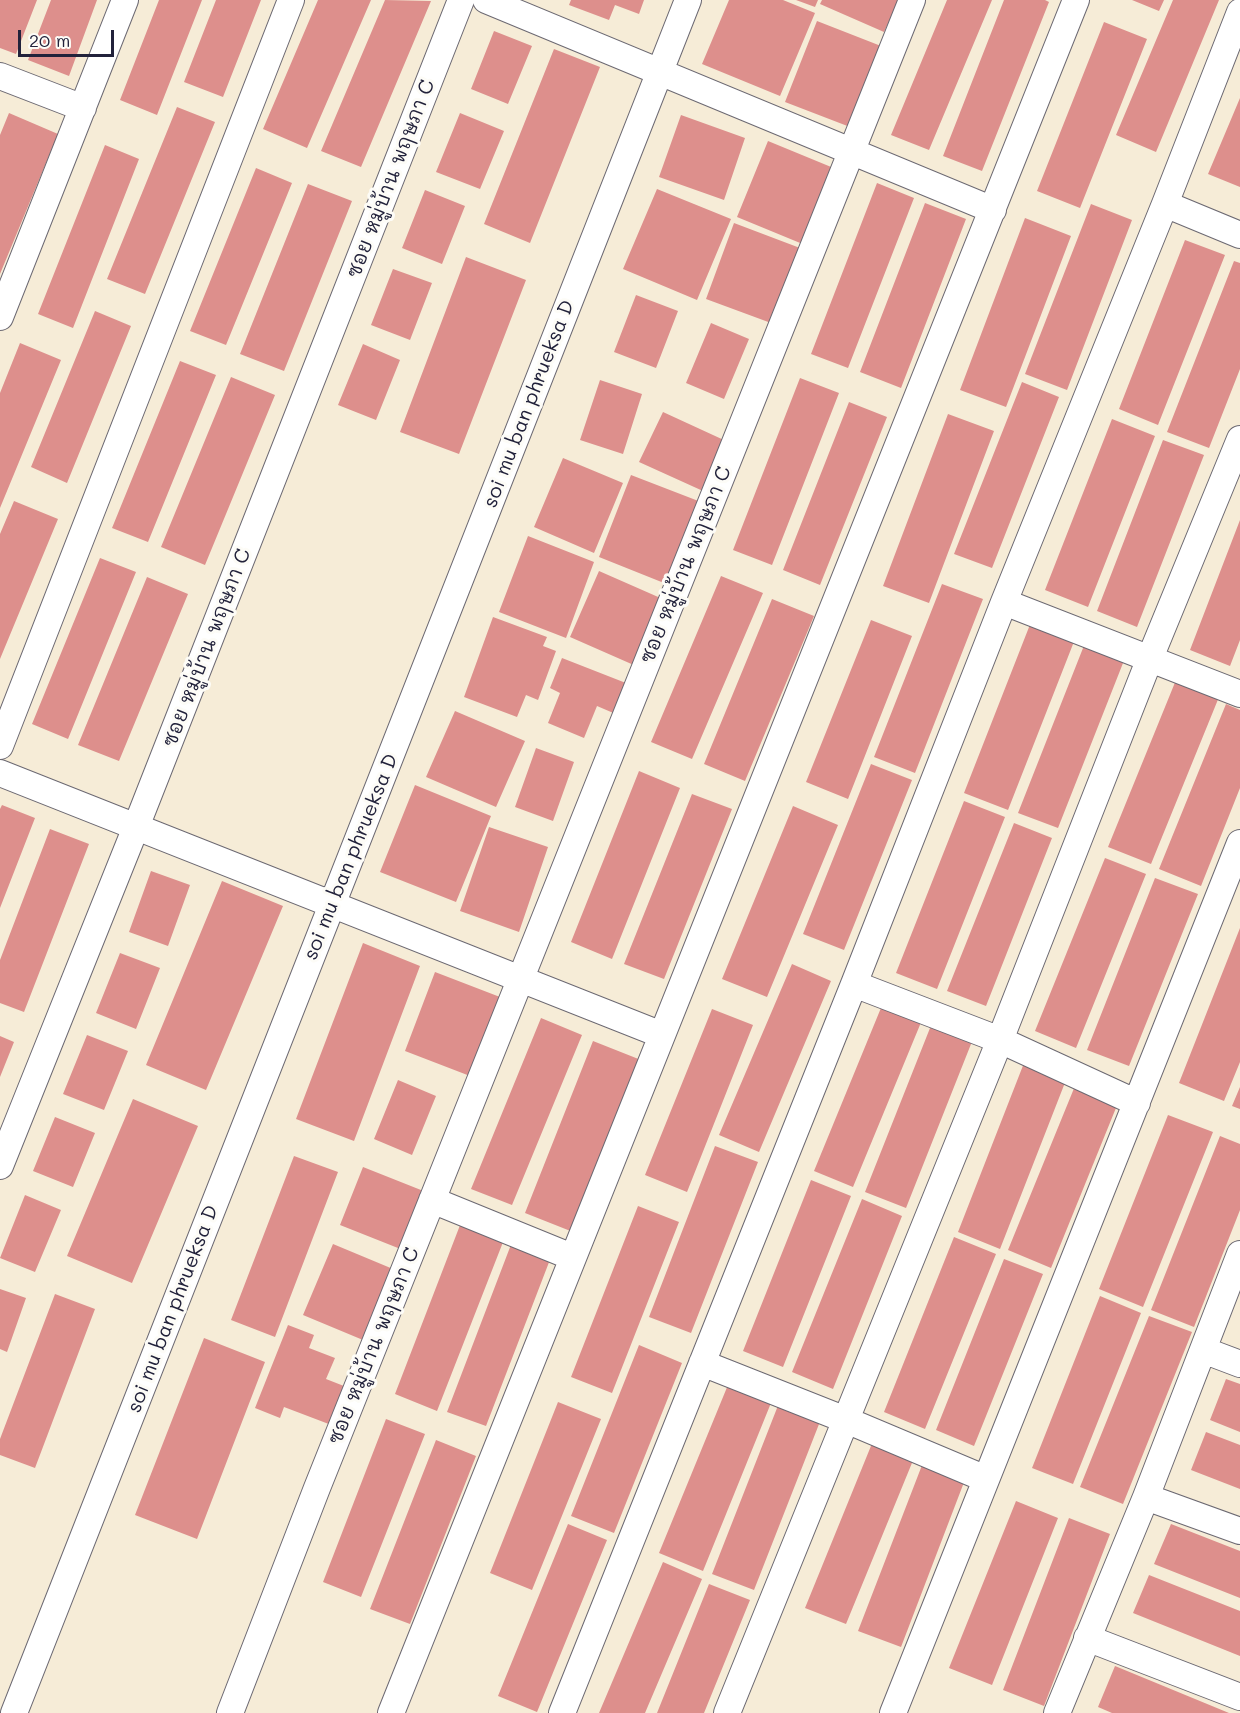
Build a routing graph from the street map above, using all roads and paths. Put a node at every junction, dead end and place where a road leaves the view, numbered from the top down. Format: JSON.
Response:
{"nodes":[{"id":1,"x":125,"y":0,"type":"edge"},
{"id":2,"x":291,"y":0,"type":"edge"},
{"id":3,"x":461,"y":0,"type":"edge"},
{"id":4,"x":486,"y":0,"type":"edge"},
{"id":5,"x":688,"y":0,"type":"edge"},
{"id":6,"x":912,"y":0,"type":"edge"},
{"id":7,"x":1076,"y":0,"type":"edge"},
{"id":8,"x":1240,"y":12,"type":"edge"},
{"id":9,"x":660,"y":72,"type":"junction"},
{"id":10,"x":0,"y":76,"type":"edge"},
{"id":11,"x":82,"y":108,"type":"junction"},
{"id":12,"x":850,"y":152,"type":"junction"},
{"id":13,"x":1165,"y":204,"type":"junction"},
{"id":14,"x":993,"y":210,"type":"junction"},
{"id":15,"x":1240,"y":235,"type":"edge"},
{"id":16,"x":0,"y":316,"type":"edge"},
{"id":17,"x":1240,"y":439,"type":"edge"},
{"id":18,"x":1004,"y":602,"type":"junction"},
{"id":19,"x":1150,"y":658,"type":"junction"},
{"id":20,"x":1240,"y":694,"type":"edge"},
{"id":21,"x":0,"y":746,"type":"edge"},
{"id":22,"x":0,"y":773,"type":"edge"},
{"id":23,"x":136,"y":827,"type":"junction"},
{"id":24,"x":1240,"y":843,"type":"edge"},
{"id":25,"x":332,"y":905,"type":"junction"},
{"id":26,"x":521,"y":980,"type":"junction"},
{"id":27,"x":854,"y":984,"type":"junction"},
{"id":28,"x":662,"y":1035,"type":"junction"},
{"id":29,"x":1000,"y":1040,"type":"junction"},
{"id":30,"x":1137,"y":1103,"type":"junction"},
{"id":31,"x":0,"y":1167,"type":"edge"},
{"id":32,"x":432,"y":1200,"type":"junction"},
{"id":33,"x":1240,"y":1254,"type":"edge"},
{"id":34,"x":572,"y":1257,"type":"junction"},
{"id":35,"x":1203,"y":1350,"type":"junction"},
{"id":36,"x":702,"y":1363,"type":"junction"},
{"id":37,"x":1240,"y":1364,"type":"edge"},
{"id":38,"x":846,"y":1420,"type":"junction"},
{"id":39,"x":986,"y":1479,"type":"junction"},
{"id":40,"x":1146,"y":1497,"type":"junction"},
{"id":41,"x":1240,"y":1531,"type":"edge"},
{"id":42,"x":1087,"y":1638,"type":"junction"},
{"id":43,"x":1240,"y":1697,"type":"edge"},
{"id":44,"x":14,"y":1713,"type":"edge"},
{"id":45,"x":230,"y":1713,"type":"edge"},
{"id":46,"x":391,"y":1713,"type":"edge"},
{"id":47,"x":562,"y":1713,"type":"edge"},
{"id":48,"x":727,"y":1713,"type":"edge"},
{"id":49,"x":893,"y":1713,"type":"edge"},
{"id":50,"x":1057,"y":1713,"type":"edge"}],
"edges":[{"from":1,"to":11,"type":"street"},
{"from":2,"to":21,"type":"street"},
{"from":3,"to":23,"type":"street","name":"ซอย หมู่บ้าน พฤษภา C"},
{"from":4,"to":9,"type":"street"},
{"from":5,"to":9,"type":"street","name":"soi mu ban phrueksa D"},
{"from":6,"to":12,"type":"street","name":"ซอย หมู่บ้าน พฤษภา C"},
{"from":7,"to":14,"type":"street"},
{"from":8,"to":13,"type":"street"},
{"from":9,"to":12,"type":"street"},
{"from":9,"to":25,"type":"street","name":"soi mu ban phrueksa D"},
{"from":10,"to":11,"type":"street"},
{"from":11,"to":16,"type":"street"},
{"from":12,"to":14,"type":"street"},
{"from":12,"to":26,"type":"street","name":"ซอย หมู่บ้าน พฤษภา C"},
{"from":13,"to":15,"type":"street"},
{"from":13,"to":18,"type":"street"},
{"from":14,"to":28,"type":"street"},
{"from":17,"to":19,"type":"street"},
{"from":18,"to":19,"type":"street"},
{"from":18,"to":27,"type":"street"},
{"from":19,"to":20,"type":"street"},
{"from":19,"to":29,"type":"street"},
{"from":22,"to":23,"type":"street"},
{"from":23,"to":25,"type":"street"},
{"from":23,"to":31,"type":"street","name":"ซอย หมู่บ้าน พฤษภา C"},
{"from":24,"to":30,"type":"street"},
{"from":25,"to":26,"type":"street"},
{"from":25,"to":44,"type":"street","name":"soi mu ban phrueksa D"},
{"from":26,"to":28,"type":"street"},
{"from":26,"to":32,"type":"street","name":"ซอย หมู่บ้าน พฤษภา C"},
{"from":27,"to":29,"type":"street"},
{"from":27,"to":36,"type":"street"},
{"from":28,"to":34,"type":"street"},
{"from":29,"to":30,"type":"street"},
{"from":29,"to":38,"type":"street"},
{"from":30,"to":39,"type":"street"},
{"from":32,"to":34,"type":"street"},
{"from":32,"to":45,"type":"street","name":"ซอย หมู่บ้าน พฤษภา C"},
{"from":33,"to":35,"type":"street"},
{"from":34,"to":46,"type":"street"},
{"from":35,"to":37,"type":"street"},
{"from":35,"to":40,"type":"street"},
{"from":36,"to":38,"type":"street"},
{"from":36,"to":47,"type":"street"},
{"from":38,"to":39,"type":"street"},
{"from":38,"to":48,"type":"street"},
{"from":39,"to":49,"type":"street"},
{"from":40,"to":41,"type":"street"},
{"from":40,"to":42,"type":"street"},
{"from":42,"to":43,"type":"street"},
{"from":42,"to":50,"type":"street"}]}
